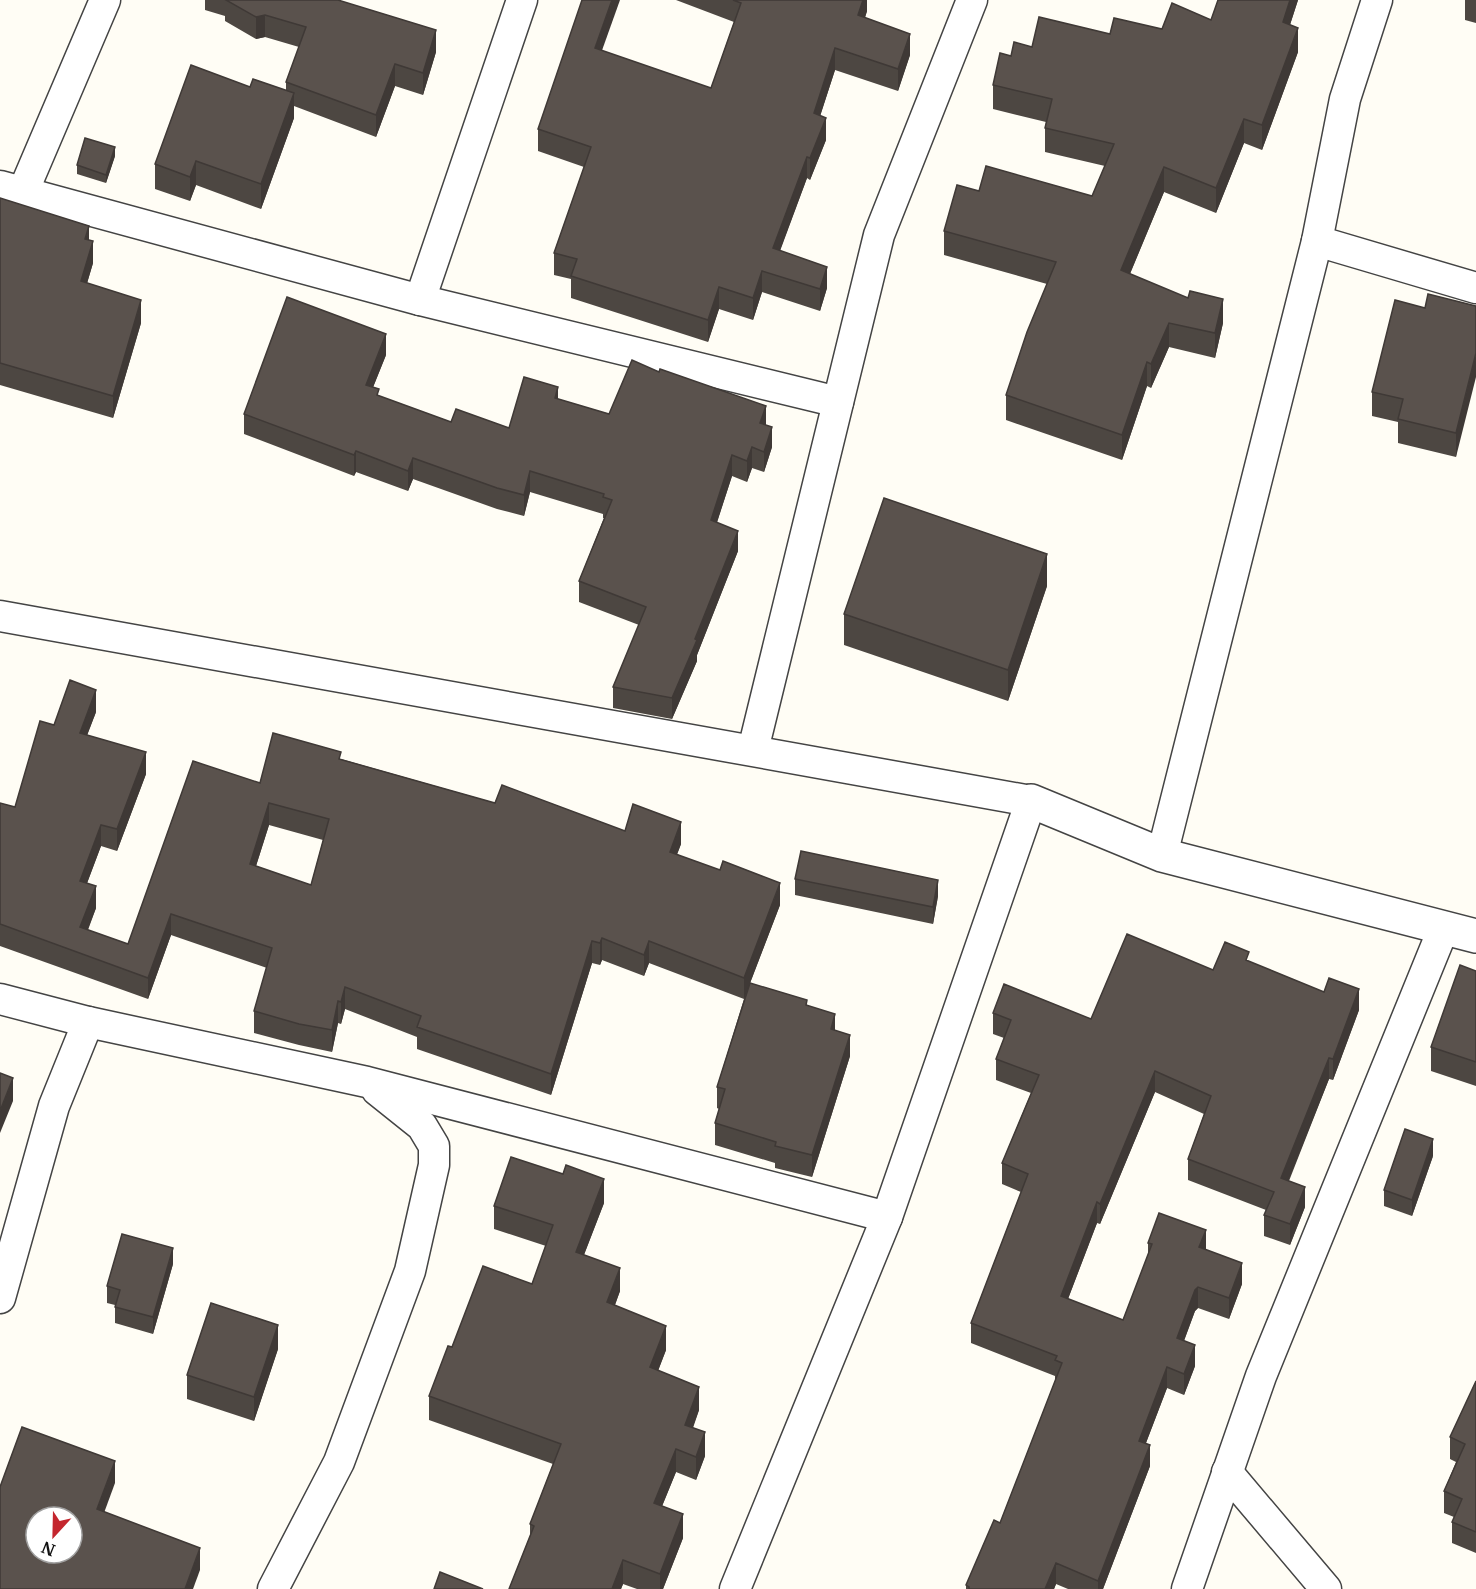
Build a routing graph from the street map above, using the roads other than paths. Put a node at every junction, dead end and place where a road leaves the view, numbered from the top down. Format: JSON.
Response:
{"nodes":[{"id":1,"x":105,"y":0,"type":"edge"},
{"id":2,"x":522,"y":0,"type":"edge"},
{"id":3,"x":972,"y":0,"type":"edge"},
{"id":4,"x":1377,"y":0,"type":"edge"},
{"id":5,"x":12,"y":189,"type":"edge"},
{"id":6,"x":1317,"y":241,"type":"junction"},
{"id":7,"x":1476,"y":288,"type":"edge"},
{"id":8,"x":420,"y":300,"type":"junction"},
{"id":9,"x":838,"y":402,"type":"junction"},
{"id":10,"x":0,"y":616,"type":"edge"},
{"id":11,"x":753,"y":750,"type":"junction"},
{"id":12,"x":1031,"y":801,"type":"junction"},
{"id":13,"x":1162,"y":855,"type":"junction"},
{"id":14,"x":1444,"y":927,"type":"junction"},
{"id":15,"x":1476,"y":936,"type":"edge"},
{"id":16,"x":0,"y":999,"type":"edge"},
{"id":17,"x":88,"y":1022,"type":"junction"},
{"id":18,"x":367,"y":1082,"type":"junction"},
{"id":19,"x":887,"y":1216,"type":"junction"},
{"id":20,"x":0,"y":1298,"type":"edge"},
{"id":21,"x":1227,"y":1472,"type":"junction"},
{"id":22,"x":273,"y":1589,"type":"edge"},
{"id":23,"x":735,"y":1589,"type":"edge"},
{"id":24,"x":1186,"y":1589,"type":"edge"},
{"id":25,"x":1326,"y":1589,"type":"edge"}],
"edges":[{"from":1,"to":5,"type":"street"},
{"from":2,"to":8,"type":"street"},
{"from":3,"to":9,"type":"street"},
{"from":4,"to":6,"type":"street"},
{"from":5,"to":8,"type":"street"},
{"from":6,"to":7,"type":"street"},
{"from":6,"to":13,"type":"street"},
{"from":8,"to":9,"type":"street"},
{"from":9,"to":11,"type":"street"},
{"from":10,"to":11,"type":"street"},
{"from":11,"to":12,"type":"street"},
{"from":12,"to":13,"type":"street"},
{"from":12,"to":19,"type":"street"},
{"from":13,"to":14,"type":"street"},
{"from":14,"to":15,"type":"street"},
{"from":14,"to":21,"type":"street"},
{"from":16,"to":17,"type":"street"},
{"from":17,"to":18,"type":"street"},
{"from":17,"to":20,"type":"street"},
{"from":18,"to":19,"type":"street"},
{"from":18,"to":22,"type":"street"},
{"from":19,"to":23,"type":"street"},
{"from":21,"to":24,"type":"street"},
{"from":21,"to":25,"type":"street"}]}
